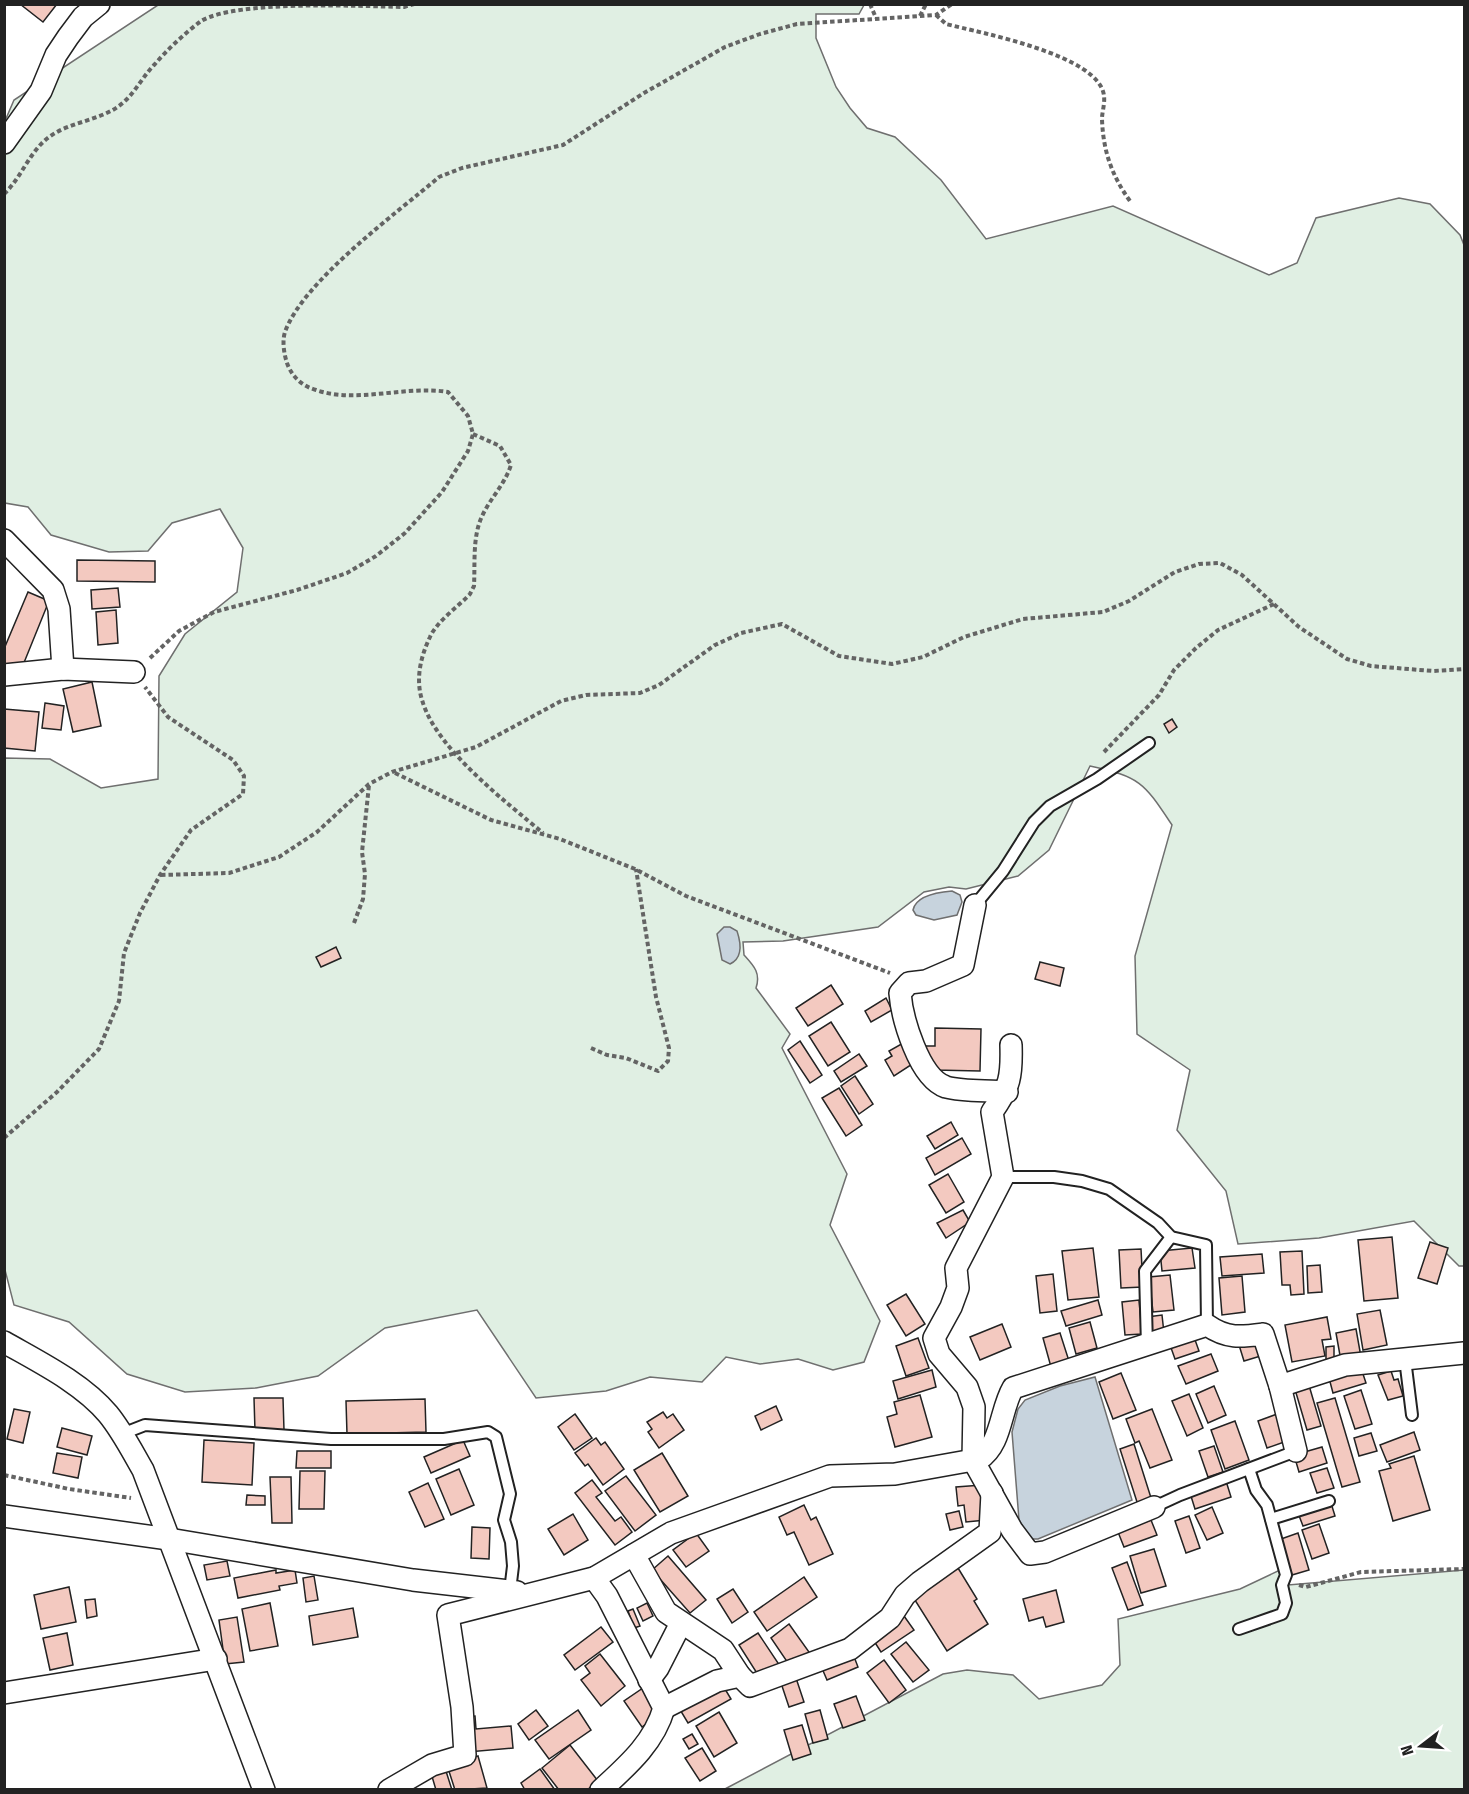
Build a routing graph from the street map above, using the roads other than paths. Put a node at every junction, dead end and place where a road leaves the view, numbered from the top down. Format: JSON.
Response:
{"nodes":[{"id":1,"x":99,"y":4,"type":"edge"},
{"id":2,"x":4,"y":143,"type":"edge"},
{"id":3,"x":4,"y":540,"type":"edge"},
{"id":4,"x":63,"y":669,"type":"junction"},
{"id":5,"x":134,"y":672,"type":"road end"},
{"id":6,"x":4,"y":675,"type":"edge"},
{"id":7,"x":1149,"y":743,"type":"dead end"},
{"id":8,"x":975,"y":905,"type":"joint"},
{"id":9,"x":1011,"y":1045,"type":"dead end"},
{"id":10,"x":1006,"y":1092,"type":"junction"},
{"id":11,"x":1003,"y":1177,"type":"junction"},
{"id":12,"x":1171,"y":1237,"type":"junction"},
{"id":13,"x":1208,"y":1326,"type":"junction"},
{"id":14,"x":4,"y":1342,"type":"edge"},
{"id":15,"x":1148,"y":1346,"type":"junction"},
{"id":16,"x":1464,"y":1353,"type":"edge"},
{"id":17,"x":1405,"y":1359,"type":"junction"},
{"id":18,"x":1280,"y":1386,"type":"junction"},
{"id":19,"x":1412,"y":1414,"type":"dead end"},
{"id":20,"x":122,"y":1434,"type":"junction"},
{"id":21,"x":1296,"y":1451,"type":"joint"},
{"id":22,"x":973,"y":1460,"type":"junction"},
{"id":23,"x":1249,"y":1469,"type":"junction"},
{"id":24,"x":992,"y":1493,"type":"junction"},
{"id":25,"x":1329,"y":1501,"type":"dead end"},
{"id":26,"x":1154,"y":1507,"type":"joint"},
{"id":27,"x":4,"y":1516,"type":"edge"},
{"id":28,"x":1271,"y":1519,"type":"junction"},
{"id":29,"x":169,"y":1539,"type":"junction"},
{"id":30,"x":634,"y":1555,"type":"junction"},
{"id":31,"x":594,"y":1578,"type":"junction"},
{"id":32,"x":510,"y":1591,"type":"junction"},
{"id":33,"x":531,"y":1593,"type":"junction"},
{"id":34,"x":681,"y":1623,"type":"junction"},
{"id":35,"x":1239,"y":1629,"type":"dead end"},
{"id":36,"x":216,"y":1659,"type":"junction"},
{"id":37,"x":740,"y":1676,"type":"junction"},
{"id":38,"x":649,"y":1680,"type":"junction"},
{"id":39,"x":4,"y":1694,"type":"edge"},
{"id":40,"x":664,"y":1708,"type":"junction"},
{"id":41,"x":264,"y":1790,"type":"edge"},
{"id":42,"x":388,"y":1790,"type":"edge"},
{"id":43,"x":600,"y":1790,"type":"edge"}],
"edges":[{"from":1,"to":2,"type":"street"},
{"from":3,"to":4,"type":"street"},
{"from":4,"to":5,"type":"street"},
{"from":4,"to":6,"type":"street"},
{"from":7,"to":8,"type":"lane"},
{"from":8,"to":10,"type":"street"},
{"from":9,"to":10,"type":"street"},
{"from":10,"to":11,"type":"street"},
{"from":11,"to":12,"type":"lane"},
{"from":11,"to":22,"type":"street"},
{"from":12,"to":13,"type":"lane"},
{"from":12,"to":15,"type":"lane"},
{"from":13,"to":15,"type":"street"},
{"from":13,"to":18,"type":"street"},
{"from":14,"to":20,"type":"street"},
{"from":15,"to":22,"type":"street"},
{"from":16,"to":17,"type":"street"},
{"from":17,"to":18,"type":"street"},
{"from":17,"to":19,"type":"lane"},
{"from":18,"to":21,"type":"street"},
{"from":20,"to":29,"type":"street"},
{"from":20,"to":32,"type":"lane"},
{"from":21,"to":23,"type":"lane"},
{"from":22,"to":24,"type":"street"},
{"from":22,"to":30,"type":"street"},
{"from":23,"to":26,"type":"lane"},
{"from":23,"to":28,"type":"lane"},
{"from":24,"to":26,"type":"street"},
{"from":24,"to":37,"type":"street"},
{"from":25,"to":28,"type":"lane"},
{"from":27,"to":29,"type":"street"},
{"from":28,"to":35,"type":"lane"},
{"from":29,"to":32,"type":"street"},
{"from":29,"to":36,"type":"street"},
{"from":30,"to":31,"type":"street"},
{"from":30,"to":34,"type":"street"},
{"from":31,"to":33,"type":"street"},
{"from":31,"to":38,"type":"street"},
{"from":32,"to":33,"type":"street"},
{"from":33,"to":42,"type":"street"},
{"from":34,"to":37,"type":"street"},
{"from":34,"to":38,"type":"street"},
{"from":36,"to":39,"type":"street"},
{"from":36,"to":41,"type":"street"},
{"from":37,"to":40,"type":"street"},
{"from":38,"to":40,"type":"street"},
{"from":40,"to":43,"type":"street"}]}
